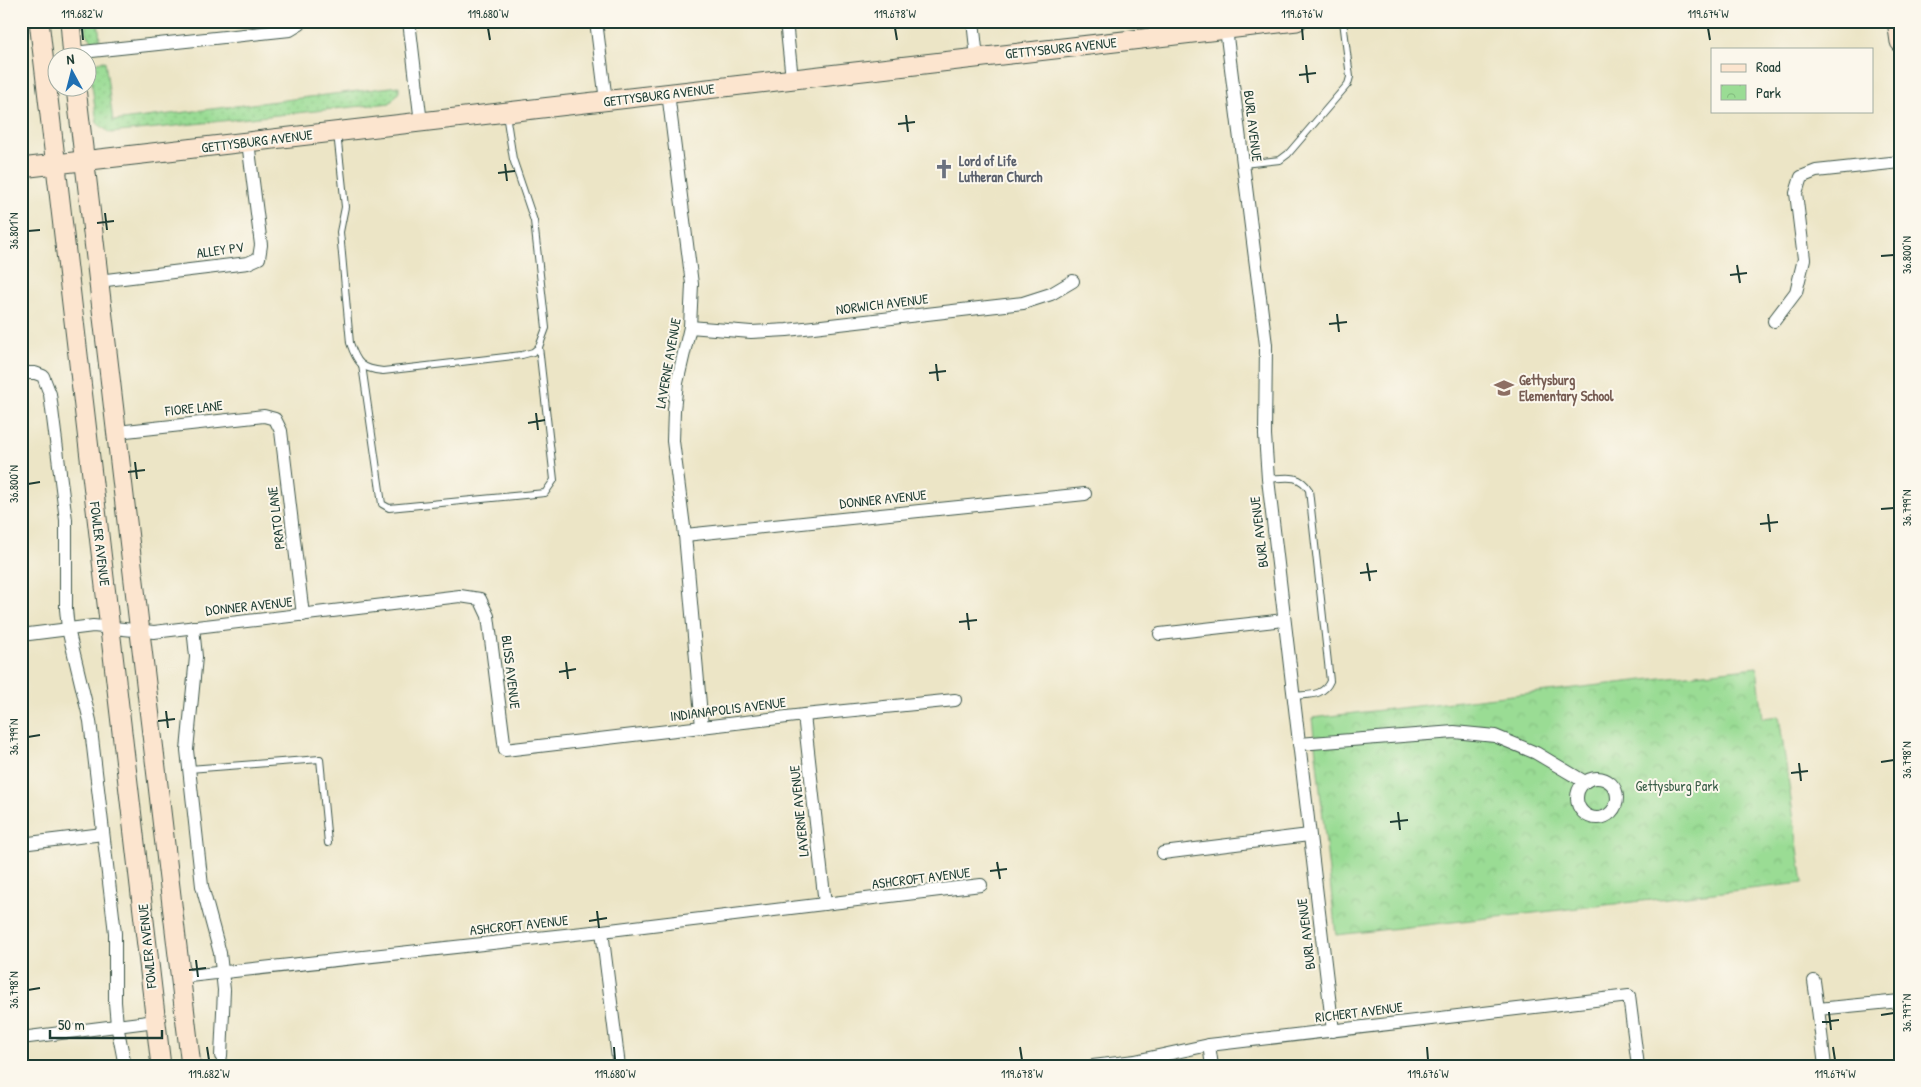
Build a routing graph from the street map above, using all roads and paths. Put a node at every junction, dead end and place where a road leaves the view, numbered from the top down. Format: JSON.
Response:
{"nodes":[{"id":1,"x":38,"y":21,"type":"edge"},
{"id":2,"x":70,"y":21,"type":"edge"},
{"id":3,"x":300,"y":21,"type":"edge"},
{"id":4,"x":409,"y":21,"type":"edge"},
{"id":5,"x":596,"y":21,"type":"edge"},
{"id":6,"x":786,"y":21,"type":"edge"},
{"id":7,"x":973,"y":21,"type":"edge"},
{"id":8,"x":1297,"y":21,"type":"edge"},
{"id":9,"x":1342,"y":21,"type":"edge"},
{"id":10,"x":1897,"y":21,"type":"edge"},
{"id":11,"x":1226,"y":29,"type":"junction"},
{"id":12,"x":1900,"y":42,"type":"edge"},
{"id":13,"x":72,"y":48,"type":"edge"},
{"id":14,"x":98,"y":53,"type":"edge"},
{"id":15,"x":977,"y":58,"type":"junction"},
{"id":16,"x":792,"y":79,"type":"junction"},
{"id":17,"x":668,"y":93,"type":"junction"},
{"id":18,"x":77,"y":98,"type":"edge"},
{"id":19,"x":606,"y":101,"type":"junction"},
{"id":20,"x":506,"y":113,"type":"junction"},
{"id":21,"x":421,"y":123,"type":"junction"},
{"id":22,"x":337,"y":132,"type":"junction"},
{"id":23,"x":248,"y":142,"type":"junction"},
{"id":24,"x":85,"y":161,"type":"junction"},
{"id":25,"x":1900,"y":162,"type":"edge"},
{"id":26,"x":1243,"y":164,"type":"junction"},
{"id":27,"x":56,"y":165,"type":"junction"},
{"id":28,"x":21,"y":168,"type":"edge"},
{"id":29,"x":98,"y":281,"type":"junction"},
{"id":30,"x":1073,"y":281,"type":"dead end"},
{"id":31,"x":1774,"y":321,"type":"dead end"},
{"id":32,"x":690,"y":326,"type":"junction"},
{"id":33,"x":539,"y":347,"type":"junction"},
{"id":34,"x":362,"y":365,"type":"junction"},
{"id":35,"x":21,"y":373,"type":"edge"},
{"id":36,"x":275,"y":419,"type":"joint"},
{"id":37,"x":117,"y":432,"type":"junction"},
{"id":38,"x":1268,"y":479,"type":"junction"},
{"id":39,"x":1085,"y":494,"type":"dead end"},
{"id":40,"x":685,"y":535,"type":"junction"},
{"id":41,"x":480,"y":599,"type":"joint"},
{"id":42,"x":303,"y":615,"type":"junction"},
{"id":43,"x":1284,"y":620,"type":"junction"},
{"id":44,"x":110,"y":627,"type":"junction"},
{"id":45,"x":193,"y":627,"type":"junction"},
{"id":46,"x":68,"y":629,"type":"junction"},
{"id":47,"x":139,"y":630,"type":"junction"},
{"id":48,"x":1160,"y":634,"type":"dead end"},
{"id":49,"x":21,"y":635,"type":"edge"},
{"id":50,"x":1293,"y":696,"type":"junction"},
{"id":51,"x":955,"y":700,"type":"dead end"},
{"id":52,"x":804,"y":715,"type":"junction"},
{"id":53,"x":702,"y":727,"type":"junction"},
{"id":54,"x":1299,"y":744,"type":"junction"},
{"id":55,"x":505,"y":750,"type":"joint"},
{"id":56,"x":189,"y":769,"type":"junction"},
{"id":57,"x":1585,"y":782,"type":"dead end"},
{"id":58,"x":103,"y":834,"type":"junction"},
{"id":59,"x":1309,"y":835,"type":"junction"},
{"id":60,"x":328,"y":843,"type":"dead end"},
{"id":61,"x":21,"y":844,"type":"edge"},
{"id":62,"x":1163,"y":853,"type":"dead end"},
{"id":63,"x":981,"y":885,"type":"dead end"},
{"id":64,"x":825,"y":904,"type":"junction"},
{"id":65,"x":602,"y":931,"type":"junction"},
{"id":66,"x":222,"y":972,"type":"junction"},
{"id":67,"x":180,"y":977,"type":"junction"},
{"id":68,"x":1814,"y":981,"type":"dead end"},
{"id":69,"x":1900,"y":1001,"type":"edge"},
{"id":70,"x":1818,"y":1009,"type":"junction"},
{"id":71,"x":156,"y":1021,"type":"junction"},
{"id":72,"x":117,"y":1025,"type":"junction"},
{"id":73,"x":1333,"y":1030,"type":"junction"},
{"id":74,"x":21,"y":1038,"type":"edge"},
{"id":75,"x":1209,"y":1045,"type":"junction"},
{"id":76,"x":221,"y":1056,"type":"dead end"},
{"id":77,"x":125,"y":1066,"type":"edge"},
{"id":78,"x":161,"y":1066,"type":"edge"},
{"id":79,"x":190,"y":1066,"type":"edge"},
{"id":80,"x":619,"y":1066,"type":"edge"},
{"id":81,"x":1093,"y":1066,"type":"edge"},
{"id":82,"x":1212,"y":1066,"type":"edge"},
{"id":83,"x":1638,"y":1066,"type":"edge"},
{"id":84,"x":1825,"y":1066,"type":"edge"}],
"edges":[{"from":1,"to":27,"type":"main road","name":"FOWLER AVENUE"},
{"from":2,"to":13,"type":"main road"},
{"from":3,"to":14,"type":"street"},
{"from":4,"to":21,"type":"street"},
{"from":5,"to":19,"type":"street"},
{"from":6,"to":16,"type":"street"},
{"from":7,"to":15,"type":"street"},
{"from":8,"to":11,"type":"main road","name":"GETTYSBURG AVENUE"},
{"from":9,"to":26,"type":"lane"},
{"from":10,"to":12,"type":"main road"},
{"from":11,"to":15,"type":"main road","name":"GETTYSBURG AVENUE"},
{"from":11,"to":26,"type":"street","name":"BURL AVENUE"},
{"from":15,"to":16,"type":"main road","name":"GETTYSBURG AVENUE"},
{"from":16,"to":17,"type":"main road","name":"GETTYSBURG AVENUE"},
{"from":17,"to":19,"type":"main road","name":"GETTYSBURG AVENUE"},
{"from":17,"to":32,"type":"street","name":"LAVERNE AVENUE"},
{"from":18,"to":24,"type":"main road","name":"FOWLER AVENUE"},
{"from":19,"to":20,"type":"main road","name":"GETTYSBURG AVENUE"},
{"from":20,"to":21,"type":"main road","name":"GETTYSBURG AVENUE"},
{"from":20,"to":33,"type":"lane"},
{"from":21,"to":22,"type":"main road","name":"GETTYSBURG AVENUE"},
{"from":22,"to":23,"type":"main road","name":"GETTYSBURG AVENUE"},
{"from":22,"to":34,"type":"lane"},
{"from":23,"to":24,"type":"main road","name":"GETTYSBURG AVENUE"},
{"from":23,"to":29,"type":"street","name":"ALLEY PV"},
{"from":24,"to":27,"type":"main road","name":"GETTYSBURG AVENUE"},
{"from":24,"to":29,"type":"main road","name":"FOWLER AVENUE"},
{"from":25,"to":31,"type":"street"},
{"from":26,"to":38,"type":"street","name":"BURL AVENUE"},
{"from":27,"to":28,"type":"main road","name":"GETTYSBURG AVENUE"},
{"from":27,"to":44,"type":"main road","name":"FOWLER AVENUE"},
{"from":29,"to":37,"type":"main road","name":"FOWLER AVENUE"},
{"from":30,"to":32,"type":"street","name":"NORWICH AVENUE"},
{"from":32,"to":40,"type":"street","name":"LAVERNE AVENUE"},
{"from":33,"to":34,"type":"lane"},
{"from":33,"to":34,"type":"lane"},
{"from":35,"to":46,"type":"street"},
{"from":36,"to":37,"type":"street","name":"FIORE LANE"},
{"from":36,"to":42,"type":"street","name":"PRATO LANE"},
{"from":37,"to":47,"type":"main road","name":"FOWLER AVENUE"},
{"from":38,"to":43,"type":"street","name":"BURL AVENUE"},
{"from":38,"to":50,"type":"lane"},
{"from":39,"to":40,"type":"street","name":"DONNER AVENUE"},
{"from":40,"to":53,"type":"street","name":"LAVERNE AVENUE"},
{"from":41,"to":42,"type":"street","name":"DONNER AVENUE"},
{"from":41,"to":55,"type":"street","name":"BLISS AVENUE"},
{"from":42,"to":45,"type":"street","name":"DONNER AVENUE"},
{"from":43,"to":48,"type":"street"},
{"from":43,"to":50,"type":"street","name":"BURL AVENUE"},
{"from":44,"to":46,"type":"street","name":"DONNER AVENUE"},
{"from":44,"to":47,"type":"street","name":"DONNER AVENUE"},
{"from":44,"to":71,"type":"main road","name":"FOWLER AVENUE"},
{"from":45,"to":47,"type":"street","name":"DONNER AVENUE"},
{"from":45,"to":56,"type":"street"},
{"from":46,"to":49,"type":"street","name":"DONNER AVENUE"},
{"from":46,"to":58,"type":"street"},
{"from":47,"to":67,"type":"main road","name":"FOWLER AVENUE"},
{"from":50,"to":54,"type":"street","name":"BURL AVENUE"},
{"from":51,"to":52,"type":"street","name":"INDIANAPOLIS AVENUE"},
{"from":52,"to":53,"type":"street","name":"INDIANAPOLIS AVENUE"},
{"from":52,"to":64,"type":"street","name":"LAVERNE AVENUE"},
{"from":53,"to":55,"type":"street","name":"INDIANAPOLIS AVENUE"},
{"from":54,"to":57,"type":"street"},
{"from":54,"to":59,"type":"street","name":"BURL AVENUE"},
{"from":56,"to":60,"type":"lane"},
{"from":56,"to":66,"type":"street"},
{"from":58,"to":61,"type":"street"},
{"from":58,"to":72,"type":"street"},
{"from":59,"to":62,"type":"street"},
{"from":59,"to":73,"type":"street","name":"BURL AVENUE"},
{"from":63,"to":64,"type":"street","name":"ASHCROFT AVENUE"},
{"from":64,"to":65,"type":"street","name":"ASHCROFT AVENUE"},
{"from":65,"to":66,"type":"street","name":"ASHCROFT AVENUE"},
{"from":65,"to":80,"type":"street"},
{"from":66,"to":67,"type":"street","name":"ASHCROFT AVENUE"},
{"from":66,"to":76,"type":"street"},
{"from":67,"to":79,"type":"main road","name":"FOWLER AVENUE"},
{"from":68,"to":70,"type":"street"},
{"from":69,"to":70,"type":"street"},
{"from":70,"to":84,"type":"street"},
{"from":71,"to":72,"type":"street"},
{"from":71,"to":78,"type":"main road","name":"FOWLER AVENUE"},
{"from":72,"to":74,"type":"street"},
{"from":72,"to":77,"type":"street"},
{"from":73,"to":75,"type":"street","name":"RICHERT AVENUE"},
{"from":73,"to":83,"type":"street","name":"RICHERT AVENUE"},
{"from":75,"to":81,"type":"street","name":"RICHERT AVENUE"},
{"from":75,"to":82,"type":"street"}]}
